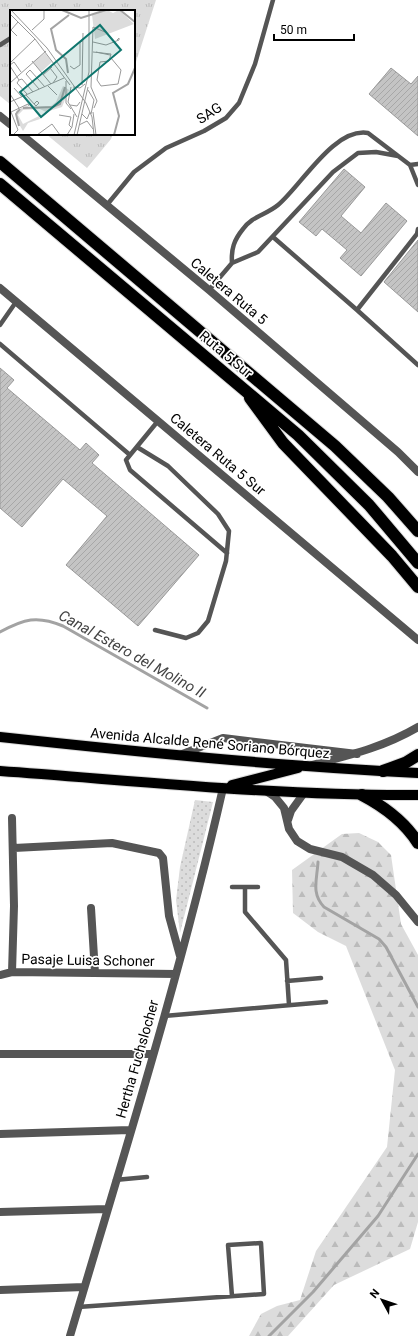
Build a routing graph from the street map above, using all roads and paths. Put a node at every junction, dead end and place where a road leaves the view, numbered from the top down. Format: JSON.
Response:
{"nodes":[{"id":1,"x":272,"y":0,"type":"edge"},
{"id":2,"x":10,"y":39,"type":"edge"},
{"id":3,"x":0,"y":45,"type":"edge"},
{"id":4,"x":0,"y":116,"type":"edge"},
{"id":5,"x":10,"y":125,"type":"edge"},
{"id":6,"x":22,"y":135,"type":"edge"},
{"id":7,"x":399,"y":156,"type":"junction"},
{"id":8,"x":0,"y":162,"type":"edge"},
{"id":9,"x":418,"y":164,"type":"edge"},
{"id":10,"x":410,"y":165,"type":"junction"},
{"id":11,"x":0,"y":184,"type":"edge"},
{"id":12,"x":418,"y":186,"type":"edge"},
{"id":13,"x":106,"y":206,"type":"junction"},
{"id":14,"x":418,"y":229,"type":"edge"},
{"id":15,"x":273,"y":237,"type":"junction"},
{"id":16,"x":232,"y":263,"type":"junction"},
{"id":17,"x":0,"y":288,"type":"edge"},
{"id":18,"x":209,"y":290,"type":"junction"},
{"id":19,"x":16,"y":302,"type":"junction"},
{"id":20,"x":357,"y":310,"type":"junction"},
{"id":21,"x":0,"y":325,"type":"edge"},
{"id":22,"x":0,"y":344,"type":"edge"},
{"id":23,"x":418,"y":365,"type":"edge"},
{"id":24,"x":243,"y":386,"type":"junction"},
{"id":25,"x":158,"y":421,"type":"junction"},
{"id":26,"x":137,"y":447,"type":"junction"},
{"id":27,"x":130,"y":455,"type":"junction"},
{"id":28,"x":418,"y":472,"type":"edge"},
{"id":29,"x":418,"y":531,"type":"edge"},
{"id":30,"x":227,"y":552,"type":"junction"},
{"id":31,"x":418,"y":562,"type":"edge"},
{"id":32,"x":418,"y":587,"type":"edge"},
{"id":33,"x":155,"y":630,"type":"dead end"},
{"id":34,"x":418,"y":640,"type":"edge"},
{"id":35,"x":418,"y":727,"type":"edge"},
{"id":36,"x":0,"y":737,"type":"edge"},
{"id":37,"x":357,"y":754,"type":"junction"},
{"id":38,"x":179,"y":755,"type":"junction"},
{"id":39,"x":418,"y":755,"type":"edge"},
{"id":40,"x":307,"y":766,"type":"junction"},
{"id":41,"x":0,"y":771,"type":"edge"},
{"id":42,"x":383,"y":771,"type":"junction"},
{"id":43,"x":418,"y":773,"type":"edge"},
{"id":44,"x":223,"y":788,"type":"junction"},
{"id":45,"x":266,"y":791,"type":"junction"},
{"id":46,"x":304,"y":793,"type":"junction"},
{"id":47,"x":362,"y":795,"type":"junction"},
{"id":48,"x":418,"y":795,"type":"edge"},
{"id":49,"x":12,"y":818,"type":"dead end"},
{"id":50,"x":288,"y":820,"type":"junction"},
{"id":51,"x":418,"y":843,"type":"edge"},
{"id":52,"x":14,"y":848,"type":"junction"},
{"id":53,"x":232,"y":887,"type":"dead end"},
{"id":54,"x":244,"y":887,"type":"junction"},
{"id":55,"x":258,"y":887,"type":"dead end"},
{"id":56,"x":91,"y":908,"type":"dead end"},
{"id":57,"x":418,"y":922,"type":"edge"},
{"id":58,"x":180,"y":958,"type":"junction"},
{"id":59,"x":12,"y":972,"type":"junction"},
{"id":60,"x":95,"y":973,"type":"junction"},
{"id":61,"x":176,"y":974,"type":"junction"},
{"id":62,"x":0,"y":975,"type":"edge"},
{"id":63,"x":321,"y":978,"type":"dead end"},
{"id":64,"x":287,"y":981,"type":"junction"},
{"id":65,"x":326,"y":1002,"type":"dead end"},
{"id":66,"x":288,"y":1005,"type":"junction"},
{"id":67,"x":164,"y":1016,"type":"junction"},
{"id":68,"x":0,"y":1054,"type":"edge"},
{"id":69,"x":152,"y":1054,"type":"junction"},
{"id":70,"x":130,"y":1130,"type":"junction"},
{"id":71,"x":0,"y":1134,"type":"edge"},
{"id":72,"x":147,"y":1178,"type":"dead end"},
{"id":73,"x":116,"y":1180,"type":"junction"},
{"id":74,"x":107,"y":1209,"type":"junction"},
{"id":75,"x":0,"y":1212,"type":"edge"},
{"id":76,"x":84,"y":1287,"type":"junction"},
{"id":77,"x":0,"y":1290,"type":"edge"},
{"id":78,"x":232,"y":1296,"type":"junction"},
{"id":79,"x":78,"y":1307,"type":"junction"},
{"id":80,"x":70,"y":1336,"type":"edge"}],
"edges":[{"from":1,"to":13,"type":"lane","name":"SAG"},
{"from":2,"to":3,"type":"lane"},
{"from":4,"to":5,"type":"street"},
{"from":6,"to":13,"type":"street","name":"Caletera Ruta 5"},
{"from":7,"to":10,"type":"lane"},
{"from":7,"to":15,"type":"lane"},
{"from":7,"to":16,"type":"lane"},
{"from":8,"to":29,"type":"highway","name":"Ruta 5 Sur"},
{"from":9,"to":10,"type":"lane"},
{"from":10,"to":12,"type":"lane"},
{"from":11,"to":24,"type":"highway","name":"Ruta 5 Sur"},
{"from":13,"to":18,"type":"street","name":"Caletera Ruta 5"},
{"from":14,"to":20,"type":"lane"},
{"from":15,"to":16,"type":"lane"},
{"from":15,"to":20,"type":"lane"},
{"from":16,"to":18,"type":"lane"},
{"from":17,"to":19,"type":"street","name":"Caletera Ruta 5 Sur"},
{"from":18,"to":28,"type":"street","name":"Caletera Ruta 5"},
{"from":19,"to":21,"type":"lane"},
{"from":19,"to":25,"type":"street","name":"Caletera Ruta 5 Sur"},
{"from":20,"to":23,"type":"lane"},
{"from":22,"to":27,"type":"lane"},
{"from":24,"to":31,"type":"highway","name":"Ruta 5 Sur"},
{"from":24,"to":32,"type":"highway"},
{"from":25,"to":26,"type":"lane"},
{"from":25,"to":34,"type":"street","name":"Caletera Ruta 5 Sur"},
{"from":26,"to":27,"type":"lane"},
{"from":26,"to":30,"type":"lane"},
{"from":27,"to":30,"type":"lane"},
{"from":30,"to":33,"type":"lane"},
{"from":35,"to":37,"type":"street"},
{"from":36,"to":38,"type":"main road","name":"Avenida Alcalde René Soriano Bórquez"},
{"from":37,"to":38,"type":"street"},
{"from":37,"to":40,"type":"street"},
{"from":38,"to":40,"type":"main road","name":"Avenida Alcalde René Soriano Bórquez"},
{"from":39,"to":42,"type":"highway"},
{"from":40,"to":42,"type":"main road","name":"Avenida Alcalde René Soriano Bórquez"},
{"from":40,"to":44,"type":"main road"},
{"from":41,"to":44,"type":"main road"},
{"from":42,"to":43,"type":"main road","name":"Avenida Alcalde René Soriano Bórquez"},
{"from":44,"to":45,"type":"main road"},
{"from":44,"to":58,"type":"street","name":"Hertha Fuchslocher"},
{"from":45,"to":46,"type":"main road"},
{"from":45,"to":50,"type":"street"},
{"from":46,"to":47,"type":"main road"},
{"from":46,"to":50,"type":"street"},
{"from":47,"to":48,"type":"main road"},
{"from":47,"to":51,"type":"highway"},
{"from":49,"to":52,"type":"street"},
{"from":50,"to":57,"type":"street"},
{"from":52,"to":58,"type":"street"},
{"from":52,"to":59,"type":"street"},
{"from":53,"to":54,"type":"lane"},
{"from":54,"to":55,"type":"lane"},
{"from":54,"to":64,"type":"lane"},
{"from":56,"to":60,"type":"street"},
{"from":58,"to":61,"type":"street","name":"Hertha Fuchslocher"},
{"from":59,"to":60,"type":"street","name":"Pasaje Luisa Schoner"},
{"from":59,"to":62,"type":"street","name":"Pasaje Luisa Schoner"},
{"from":60,"to":61,"type":"street","name":"Pasaje Luisa Schoner"},
{"from":61,"to":67,"type":"street","name":"Hertha Fuchslocher"},
{"from":63,"to":64,"type":"lane"},
{"from":64,"to":66,"type":"lane"},
{"from":65,"to":66,"type":"lane"},
{"from":66,"to":67,"type":"lane"},
{"from":67,"to":69,"type":"street","name":"Hertha Fuchslocher"},
{"from":68,"to":69,"type":"street"},
{"from":69,"to":70,"type":"street","name":"Hertha Fuchslocher"},
{"from":70,"to":71,"type":"street"},
{"from":70,"to":73,"type":"street","name":"Hertha Fuchslocher"},
{"from":72,"to":73,"type":"lane"},
{"from":73,"to":74,"type":"street","name":"Hertha Fuchslocher"},
{"from":74,"to":75,"type":"street"},
{"from":74,"to":76,"type":"street","name":"Hertha Fuchslocher"},
{"from":76,"to":77,"type":"street"},
{"from":76,"to":79,"type":"street","name":"Hertha Fuchslocher"},
{"from":78,"to":78,"type":"lane"},
{"from":78,"to":79,"type":"lane"},
{"from":79,"to":80,"type":"street","name":"Hertha Fuchslocher"}]}
